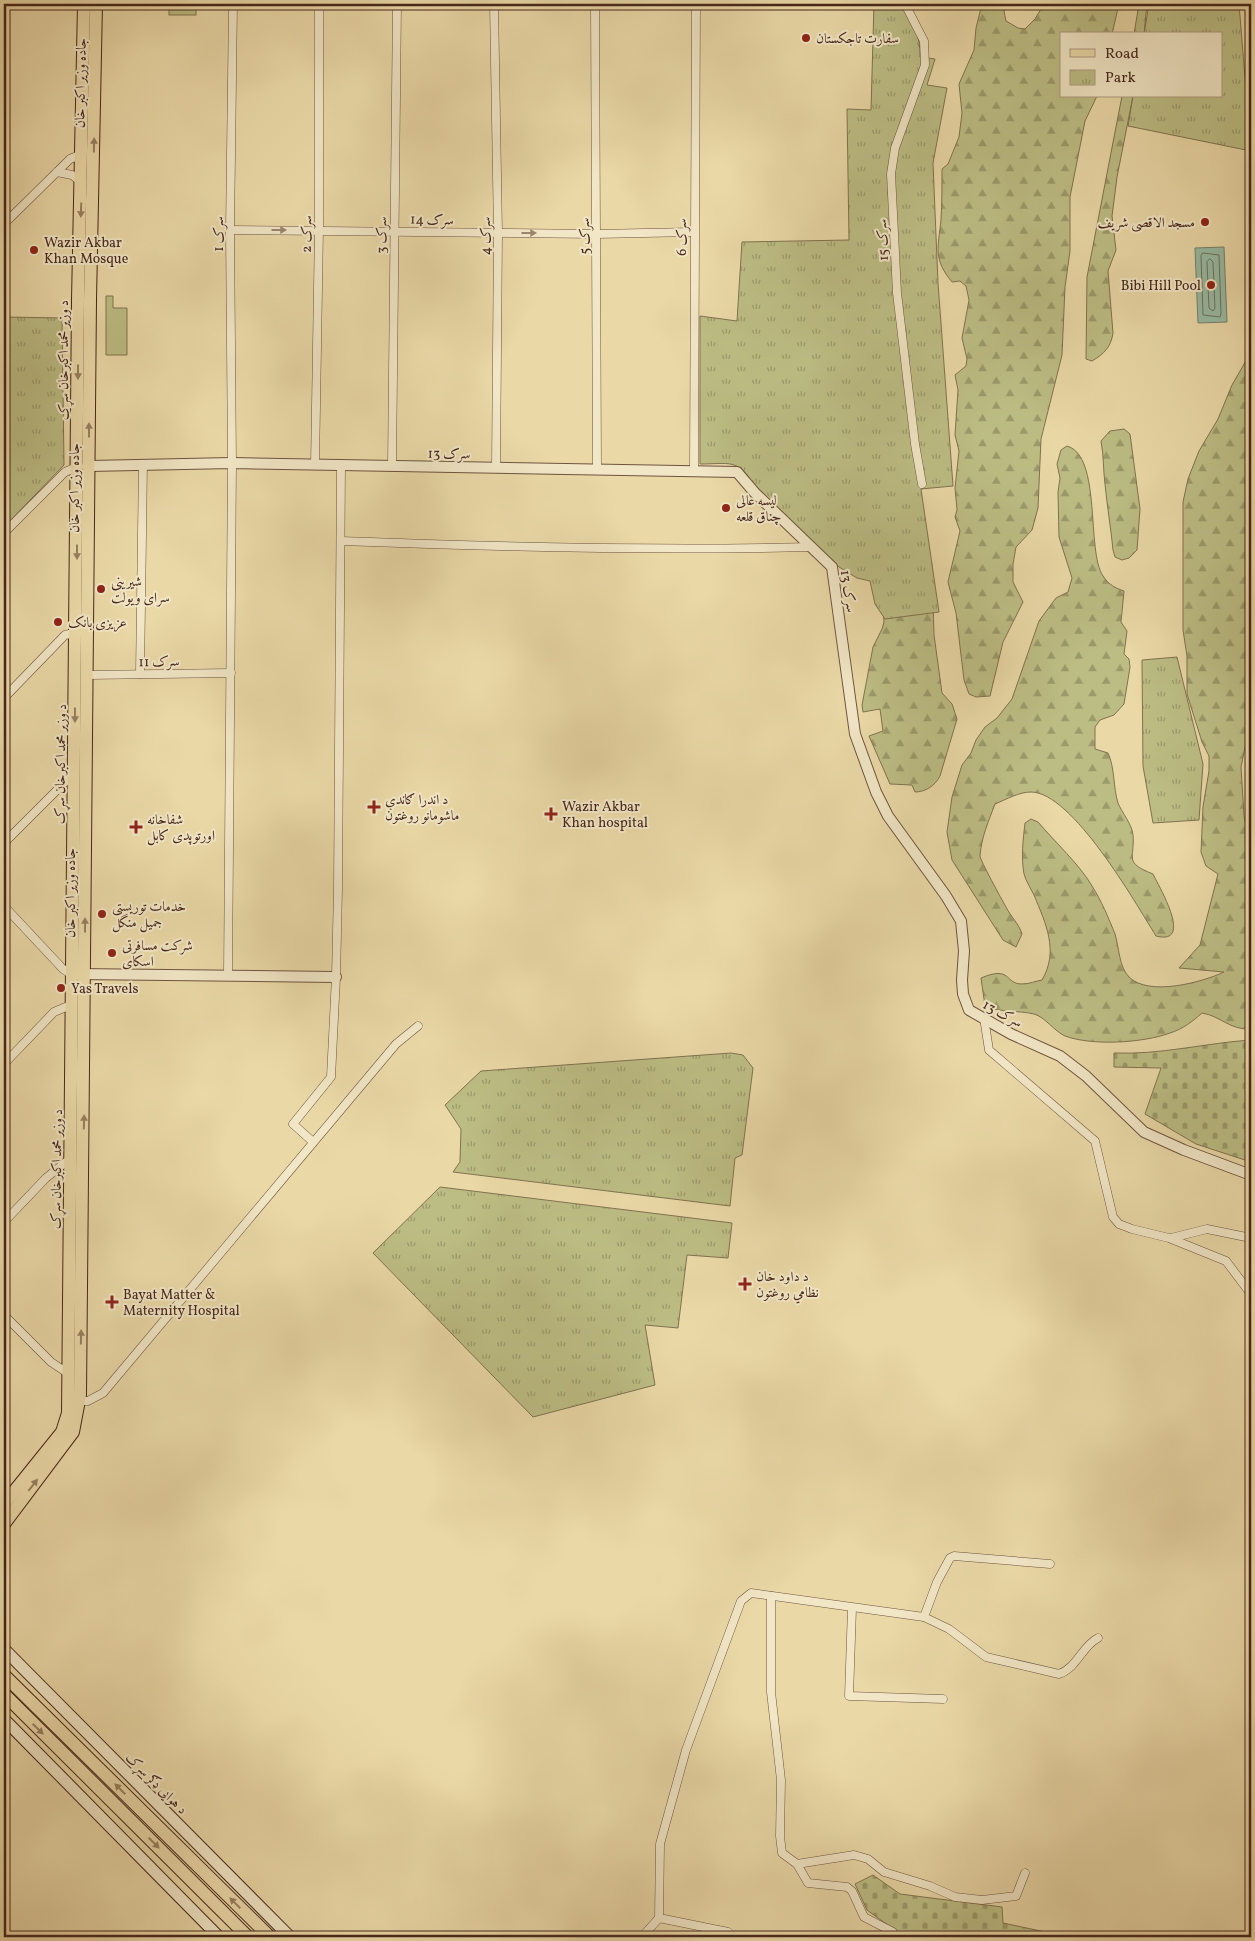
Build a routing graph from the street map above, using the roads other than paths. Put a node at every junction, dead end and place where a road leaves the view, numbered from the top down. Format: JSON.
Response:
{"nodes":[{"id":1,"x":7,"y":4,"type":"edge"},
{"id":2,"x":84,"y":4,"type":"edge"},
{"id":3,"x":96,"y":4,"type":"edge"},
{"id":4,"x":233,"y":4,"type":"edge"},
{"id":5,"x":319,"y":4,"type":"edge"},
{"id":6,"x":397,"y":4,"type":"edge"},
{"id":7,"x":494,"y":4,"type":"edge"},
{"id":8,"x":595,"y":4,"type":"edge"},
{"id":9,"x":696,"y":4,"type":"edge"},
{"id":10,"x":905,"y":4,"type":"edge"},
{"id":11,"x":4,"y":7,"type":"edge"},
{"id":12,"x":82,"y":154,"type":"junction"},
{"id":13,"x":57,"y":172,"type":"junction"},
{"id":14,"x":82,"y":183,"type":"junction"},
{"id":15,"x":4,"y":224,"type":"edge"},
{"id":16,"x":230,"y":230,"type":"junction"},
{"id":17,"x":319,"y":230,"type":"junction"},
{"id":18,"x":394,"y":231,"type":"junction"},
{"id":19,"x":693,"y":232,"type":"junction"},
{"id":20,"x":498,"y":233,"type":"junction"},
{"id":21,"x":597,"y":234,"type":"junction"},
{"id":22,"x":232,"y":463,"type":"junction"},
{"id":23,"x":143,"y":464,"type":"junction"},
{"id":24,"x":315,"y":465,"type":"junction"},
{"id":25,"x":83,"y":466,"type":"junction"},
{"id":26,"x":341,"y":466,"type":"junction"},
{"id":27,"x":392,"y":466,"type":"junction"},
{"id":28,"x":496,"y":468,"type":"junction"},
{"id":29,"x":597,"y":468,"type":"junction"},
{"id":30,"x":694,"y":470,"type":"junction"},
{"id":31,"x":922,"y":484,"type":"dead end"},
{"id":32,"x":4,"y":533,"type":"edge"},
{"id":33,"x":341,"y":541,"type":"junction"},
{"id":34,"x":812,"y":547,"type":"junction"},
{"id":35,"x":82,"y":632,"type":"junction"},
{"id":36,"x":231,"y":673,"type":"junction"},
{"id":37,"x":140,"y":674,"type":"junction"},
{"id":38,"x":88,"y":675,"type":"junction"},
{"id":39,"x":4,"y":698,"type":"edge"},
{"id":40,"x":81,"y":771,"type":"junction"},
{"id":41,"x":4,"y":843,"type":"edge"},
{"id":42,"x":4,"y":908,"type":"edge"},
{"id":43,"x":85,"y":973,"type":"junction"},
{"id":44,"x":71,"y":974,"type":"junction"},
{"id":45,"x":228,"y":976,"type":"junction"},
{"id":46,"x":336,"y":977,"type":"junction"},
{"id":47,"x":72,"y":1004,"type":"junction"},
{"id":48,"x":85,"y":1004,"type":"junction"},
{"id":49,"x":984,"y":1018,"type":"junction"},
{"id":50,"x":418,"y":1026,"type":"dead end"},
{"id":51,"x":4,"y":1064,"type":"edge"},
{"id":52,"x":313,"y":1142,"type":"junction"},
{"id":53,"x":78,"y":1156,"type":"junction"},
{"id":54,"x":1251,"y":1175,"type":"edge"},
{"id":55,"x":4,"y":1222,"type":"edge"},
{"id":56,"x":1169,"y":1238,"type":"junction"},
{"id":57,"x":1251,"y":1238,"type":"edge"},
{"id":58,"x":1251,"y":1294,"type":"edge"},
{"id":59,"x":4,"y":1315,"type":"edge"},
{"id":60,"x":69,"y":1374,"type":"junction"},
{"id":61,"x":74,"y":1401,"type":"junction"},
{"id":62,"x":4,"y":1504,"type":"edge"},
{"id":63,"x":4,"y":1524,"type":"edge"},
{"id":64,"x":1050,"y":1564,"type":"dead end"},
{"id":65,"x":771,"y":1596,"type":"junction"},
{"id":66,"x":852,"y":1608,"type":"junction"},
{"id":67,"x":924,"y":1617,"type":"junction"},
{"id":68,"x":1098,"y":1638,"type":"dead end"},
{"id":69,"x":4,"y":1649,"type":"edge"},
{"id":70,"x":4,"y":1675,"type":"edge"},
{"id":71,"x":4,"y":1694,"type":"edge"},
{"id":72,"x":943,"y":1699,"type":"dead end"},
{"id":73,"x":4,"y":1719,"type":"edge"},
{"id":74,"x":797,"y":1864,"type":"junction"},
{"id":75,"x":1025,"y":1873,"type":"dead end"},
{"id":76,"x":659,"y":1918,"type":"junction"},
{"id":77,"x":728,"y":1932,"type":"dead end"},
{"id":78,"x":219,"y":1937,"type":"edge"},
{"id":79,"x":248,"y":1937,"type":"edge"},
{"id":80,"x":270,"y":1937,"type":"edge"},
{"id":81,"x":290,"y":1937,"type":"edge"},
{"id":82,"x":642,"y":1937,"type":"edge"},
{"id":83,"x":893,"y":1937,"type":"edge"}],
"edges":[{"from":1,"to":11,"type":"street"},
{"from":2,"to":12,"type":"main road","name":"د وزیر محمد اکبرخان سړک"},
{"from":25,"to":3,"type":"main road","name":"جاده وزیر اکبر خان","one_way":true},
{"from":4,"to":16,"type":"street","name":"سرک 1"},
{"from":5,"to":17,"type":"street","name":"سرک 2"},
{"from":6,"to":18,"type":"street","name":"سرک 3"},
{"from":7,"to":20,"type":"street","name":"سرک 4"},
{"from":8,"to":21,"type":"street","name":"سرک 5"},
{"from":9,"to":19,"type":"street","name":"سرک 6"},
{"from":10,"to":31,"type":"street","name":"سرک 15"},
{"from":12,"to":13,"type":"street"},
{"from":12,"to":14,"type":"main road","name":"د وزیر محمد اکبرخان سړک"},
{"from":13,"to":14,"type":"street"},
{"from":13,"to":15,"type":"street"},
{"from":14,"to":25,"type":"main road","name":"د وزیر محمد اکبرخان سړک","one_way":true},
{"from":16,"to":17,"type":"street","name":"سرک 14","one_way":true},
{"from":16,"to":22,"type":"street","name":"سرک 1"},
{"from":17,"to":18,"type":"street","name":"سرک 14"},
{"from":17,"to":24,"type":"street","name":"سرک 2"},
{"from":18,"to":20,"type":"street","name":"سرک 14"},
{"from":18,"to":27,"type":"street","name":"سرک 3"},
{"from":19,"to":21,"type":"street","name":"سرک 14"},
{"from":19,"to":30,"type":"street","name":"سرک 6"},
{"from":20,"to":21,"type":"street","name":"سرک 14","one_way":true},
{"from":20,"to":28,"type":"street","name":"سرک 4"},
{"from":21,"to":29,"type":"street","name":"سرک 5"},
{"from":22,"to":23,"type":"street","name":"سرک 13"},
{"from":22,"to":24,"type":"street","name":"سرک 13"},
{"from":22,"to":36,"type":"street","name":"سرک 1"},
{"from":23,"to":25,"type":"street","name":"سرک 13"},
{"from":23,"to":37,"type":"street"},
{"from":24,"to":26,"type":"street","name":"سرک 13"},
{"from":25,"to":32,"type":"street"},
{"from":25,"to":35,"type":"main road","name":"د وزیر محمد اکبرخان سړک"},
{"from":26,"to":27,"type":"street","name":"سرک 13"},
{"from":26,"to":33,"type":"street"},
{"from":27,"to":28,"type":"street","name":"سرک 13"},
{"from":28,"to":29,"type":"street","name":"سرک 13"},
{"from":29,"to":30,"type":"street","name":"سرک 13"},
{"from":30,"to":34,"type":"street","name":"سرک 13"},
{"from":33,"to":34,"type":"street"},
{"from":33,"to":46,"type":"street"},
{"from":34,"to":49,"type":"street","name":"سرک 13"},
{"from":35,"to":38,"type":"main road","name":"جاده وزیر اکبر خان"},
{"from":35,"to":39,"type":"street"},
{"from":35,"to":40,"type":"main road","name":"د وزیر محمد اکبرخان سړک","one_way":true},
{"from":36,"to":37,"type":"street","name":"سرک 11"},
{"from":36,"to":45,"type":"street","name":"سرک 1"},
{"from":37,"to":38,"type":"street","name":"سرک 11"},
{"from":38,"to":40,"type":"main road","name":"جاده وزیر اکبر خان"},
{"from":40,"to":41,"type":"street"},
{"from":43,"to":40,"type":"main road","name":"جاده وزیر اکبر خان","one_way":true},
{"from":40,"to":44,"type":"main road","name":"د وزیر محمد اکبرخان سړک"},
{"from":42,"to":44,"type":"street"},
{"from":43,"to":44,"type":"street"},
{"from":43,"to":45,"type":"street"},
{"from":43,"to":48,"type":"main road","name":"د وزیر محمد اکبرخان سړک"},
{"from":44,"to":47,"type":"main road","name":"د وزیر محمد اکبرخان سړک"},
{"from":45,"to":46,"type":"street"},
{"from":46,"to":52,"type":"street"},
{"from":47,"to":48,"type":"street"},
{"from":47,"to":51,"type":"street"},
{"from":47,"to":53,"type":"main road","name":"د وزیر محمد اکبرخان سړک"},
{"from":53,"to":48,"type":"main road","name":"د وزیر محمد اکبرخان سړک","one_way":true},
{"from":49,"to":54,"type":"street","name":"سرک 13"},
{"from":49,"to":56,"type":"street"},
{"from":50,"to":52,"type":"street"},
{"from":52,"to":61,"type":"street"},
{"from":53,"to":55,"type":"street"},
{"from":53,"to":60,"type":"main road","name":"د وزیر محمد اکبرخان سړک"},
{"from":61,"to":53,"type":"main road","name":"د وزیر محمد اکبرخان سړک","one_way":true},
{"from":56,"to":57,"type":"street"},
{"from":56,"to":58,"type":"street"},
{"from":59,"to":60,"type":"street"},
{"from":60,"to":61,"type":"main road","name":"د وزیر محمد اکبرخان سړک"},
{"from":61,"to":62,"type":"main road","name":"د وزیر محمد اکبرخان سړک"},
{"from":63,"to":61,"type":"main road","name":"د وزیر محمد اکبرخان سړک","one_way":true},
{"from":64,"to":67,"type":"street"},
{"from":65,"to":66,"type":"street"},
{"from":65,"to":74,"type":"street"},
{"from":65,"to":76,"type":"street"},
{"from":66,"to":67,"type":"street"},
{"from":66,"to":72,"type":"street"},
{"from":67,"to":68,"type":"street"},
{"from":69,"to":81,"type":"main road","name":"د هوایی ډګر سړک"},
{"from":80,"to":70,"type":"main road","one_way":true},
{"from":71,"to":79,"type":"main road","one_way":true},
{"from":73,"to":78,"type":"main road"},
{"from":74,"to":75,"type":"street"},
{"from":74,"to":83,"type":"street"},
{"from":76,"to":77,"type":"street"},
{"from":76,"to":82,"type":"street"}]}
